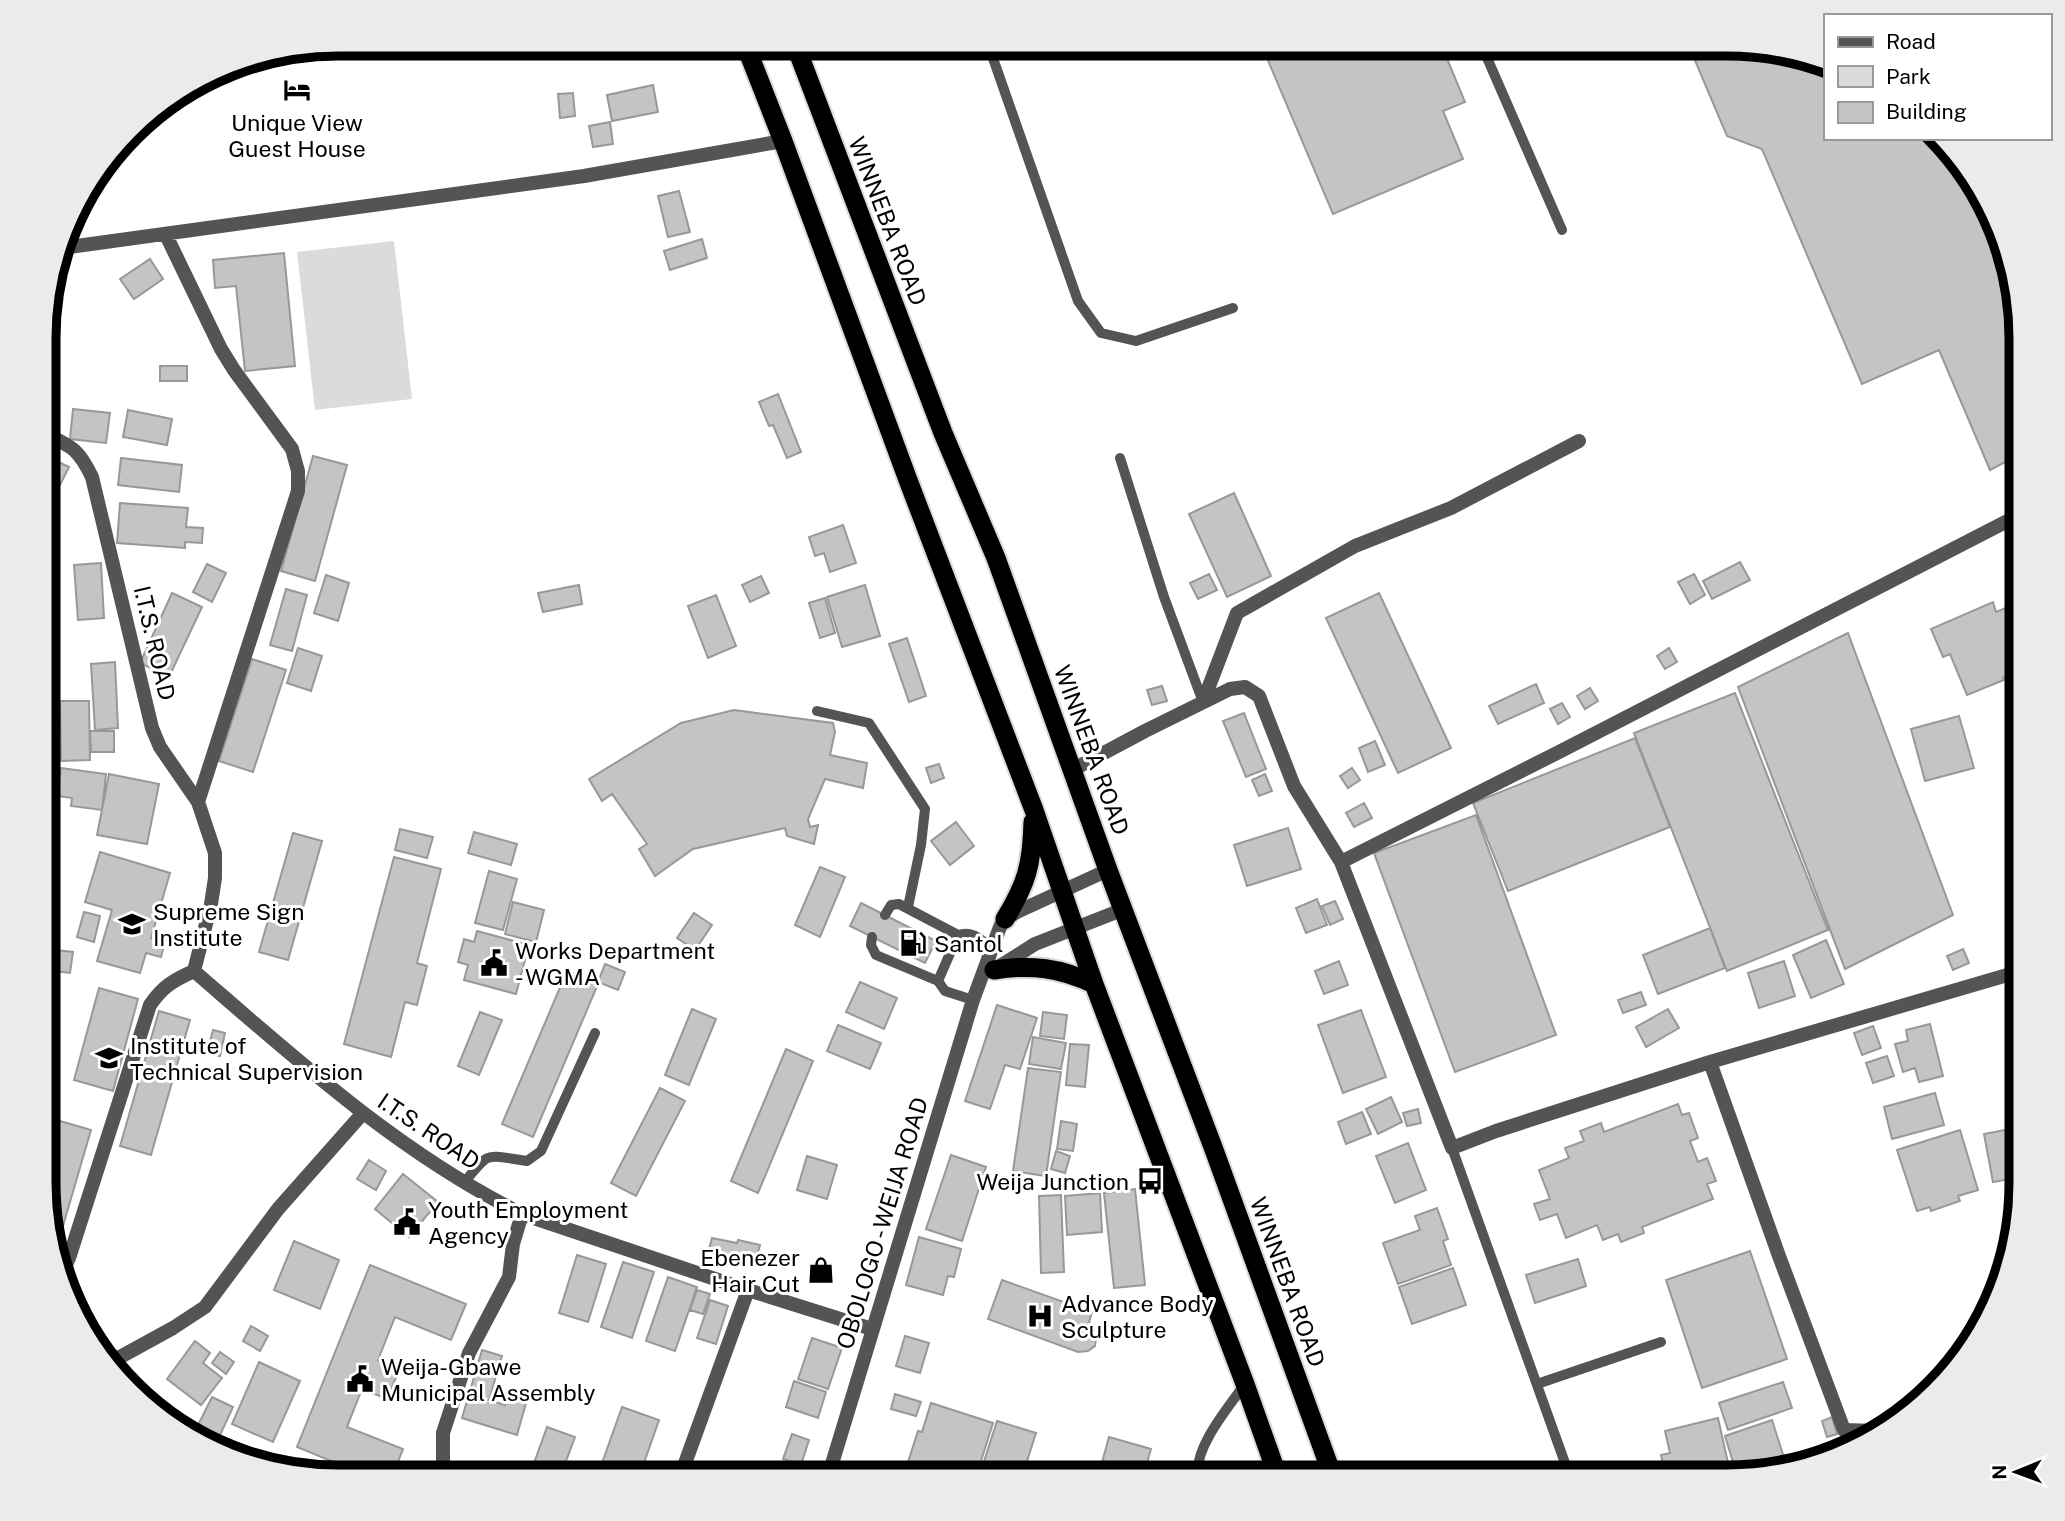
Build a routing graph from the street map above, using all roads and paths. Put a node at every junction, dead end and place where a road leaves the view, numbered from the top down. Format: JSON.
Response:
{"nodes":[{"id":1,"x":750,"y":56,"type":"edge"},
{"id":2,"x":800,"y":56,"type":"edge"},
{"id":3,"x":992,"y":56,"type":"edge"},
{"id":4,"x":1486,"y":56,"type":"edge"},
{"id":5,"x":783,"y":141,"type":"junction"},
{"id":6,"x":1562,"y":230,"type":"dead end"},
{"id":7,"x":166,"y":235,"type":"junction"},
{"id":8,"x":71,"y":247,"type":"edge"},
{"id":9,"x":1233,"y":307,"type":"dead end"},
{"id":10,"x":56,"y":440,"type":"edge"},
{"id":11,"x":1579,"y":441,"type":"dead end"},
{"id":12,"x":1120,"y":458,"type":"dead end"},
{"id":13,"x":2009,"y":520,"type":"edge"},
{"id":14,"x":1203,"y":702,"type":"junction"},
{"id":15,"x":817,"y":711,"type":"dead end"},
{"id":16,"x":1074,"y":769,"type":"junction"},
{"id":17,"x":198,"y":802,"type":"junction"},
{"id":18,"x":1034,"y":810,"type":"junction"},
{"id":19,"x":1341,"y":862,"type":"junction"},
{"id":20,"x":1108,"y":870,"type":"junction"},
{"id":21,"x":1062,"y":891,"type":"junction"},
{"id":22,"x":908,"y":907,"type":"junction"},
{"id":23,"x":1124,"y":909,"type":"junction"},
{"id":24,"x":885,"y":915,"type":"dead end"},
{"id":25,"x":1005,"y":919,"type":"junction"},
{"id":26,"x":1075,"y":927,"type":"junction"},
{"id":27,"x":958,"y":934,"type":"junction"},
{"id":28,"x":872,"y":937,"type":"dead end"},
{"id":29,"x":992,"y":948,"type":"junction"},
{"id":30,"x":194,"y":971,"type":"junction"},
{"id":31,"x":2009,"y":975,"type":"edge"},
{"id":32,"x":987,"y":976,"type":"junction"},
{"id":33,"x":938,"y":981,"type":"junction"},
{"id":34,"x":1094,"y":984,"type":"junction"},
{"id":35,"x":974,"y":1000,"type":"junction"},
{"id":36,"x":595,"y":1033,"type":"dead end"},
{"id":37,"x":1710,"y":1062,"type":"junction"},
{"id":38,"x":363,"y":1113,"type":"junction"},
{"id":39,"x":1452,"y":1148,"type":"junction"},
{"id":40,"x":464,"y":1184,"type":"junction"},
{"id":41,"x":522,"y":1214,"type":"junction"},
{"id":42,"x":67,"y":1261,"type":"edge"},
{"id":43,"x":748,"y":1290,"type":"junction"},
{"id":44,"x":872,"y":1329,"type":"junction"},
{"id":45,"x":1661,"y":1342,"type":"dead end"},
{"id":46,"x":117,"y":1359,"type":"edge"},
{"id":47,"x":1244,"y":1384,"type":"junction"},
{"id":48,"x":1537,"y":1384,"type":"junction"},
{"id":49,"x":1862,"y":1431,"type":"edge"},
{"id":50,"x":443,"y":1465,"type":"edge"},
{"id":51,"x":684,"y":1465,"type":"edge"},
{"id":52,"x":832,"y":1465,"type":"edge"},
{"id":53,"x":1198,"y":1465,"type":"edge"},
{"id":54,"x":1274,"y":1465,"type":"edge"},
{"id":55,"x":1329,"y":1465,"type":"edge"},
{"id":56,"x":1566,"y":1465,"type":"edge"}],
"edges":[{"from":1,"to":5,"type":"highway"},
{"from":2,"to":16,"type":"highway","name":"WINNEBA ROAD"},
{"from":3,"to":9,"type":"lane"},
{"from":4,"to":6,"type":"lane"},
{"from":5,"to":7,"type":"street"},
{"from":5,"to":18,"type":"highway"},
{"from":7,"to":8,"type":"street"},
{"from":7,"to":17,"type":"street"},
{"from":10,"to":17,"type":"street","name":"I.T.S. ROAD"},
{"from":11,"to":14,"type":"street"},
{"from":12,"to":14,"type":"lane"},
{"from":13,"to":19,"type":"street"},
{"from":14,"to":16,"type":"street"},
{"from":14,"to":19,"type":"street"},
{"from":15,"to":22,"type":"lane"},
{"from":16,"to":20,"type":"highway","name":"WINNEBA ROAD"},
{"from":17,"to":30,"type":"street","name":"I.T.S. ROAD"},
{"from":18,"to":21,"type":"highway"},
{"from":18,"to":25,"type":"highway"},
{"from":19,"to":39,"type":"street"},
{"from":20,"to":21,"type":"street"},
{"from":20,"to":23,"type":"highway","name":"WINNEBA ROAD"},
{"from":21,"to":25,"type":"street"},
{"from":21,"to":26,"type":"highway"},
{"from":22,"to":24,"type":"lane"},
{"from":22,"to":27,"type":"lane"},
{"from":23,"to":26,"type":"street"},
{"from":23,"to":55,"type":"highway","name":"WINNEBA ROAD"},
{"from":25,"to":29,"type":"street","name":"OBOLOGO - WEIJA ROAD"},
{"from":26,"to":32,"type":"street"},
{"from":26,"to":34,"type":"highway"},
{"from":27,"to":29,"type":"lane"},
{"from":27,"to":33,"type":"lane"},
{"from":28,"to":33,"type":"lane"},
{"from":29,"to":32,"type":"street","name":"OBOLOGO - WEIJA ROAD"},
{"from":30,"to":38,"type":"street","name":"I.T.S. ROAD"},
{"from":30,"to":42,"type":"street"},
{"from":31,"to":37,"type":"street"},
{"from":32,"to":34,"type":"highway"},
{"from":32,"to":35,"type":"street","name":"OBOLOGO - WEIJA ROAD"},
{"from":33,"to":35,"type":"lane"},
{"from":34,"to":47,"type":"highway"},
{"from":35,"to":44,"type":"street","name":"OBOLOGO - WEIJA ROAD"},
{"from":36,"to":40,"type":"lane"},
{"from":37,"to":39,"type":"street"},
{"from":37,"to":49,"type":"street"},
{"from":38,"to":40,"type":"street","name":"I.T.S. ROAD"},
{"from":38,"to":46,"type":"street"},
{"from":39,"to":48,"type":"lane"},
{"from":40,"to":41,"type":"street","name":"I.T.S. ROAD"},
{"from":41,"to":43,"type":"street","name":"I.T.S. ROAD"},
{"from":41,"to":50,"type":"street"},
{"from":43,"to":44,"type":"street","name":"I.T.S. ROAD"},
{"from":43,"to":51,"type":"street"},
{"from":44,"to":52,"type":"street","name":"OBOLOGO - WEIJA ROAD"},
{"from":45,"to":48,"type":"lane"},
{"from":47,"to":53,"type":"lane"},
{"from":47,"to":54,"type":"highway"},
{"from":48,"to":56,"type":"lane"}]}
